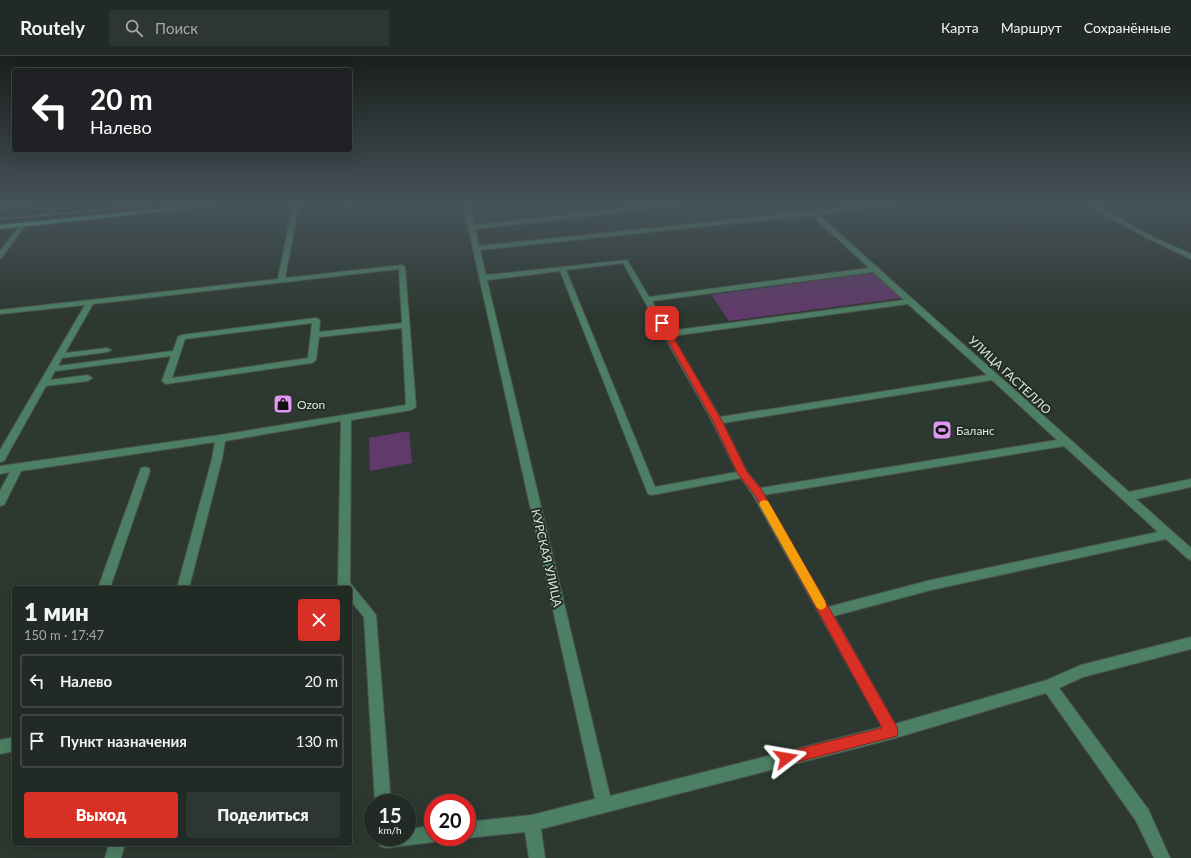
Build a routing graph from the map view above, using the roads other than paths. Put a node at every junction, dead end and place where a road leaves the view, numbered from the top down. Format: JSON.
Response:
{"nodes":[{"id":1,"x":11,"y":241,"type":"edge"},
{"id":2,"x":289,"y":241,"type":"edge"},
{"id":3,"x":474,"y":241,"type":"edge"},
{"id":4,"x":538,"y":241,"type":"edge"},
{"id":5,"x":845,"y":241,"type":"edge"},
{"id":6,"x":1158,"y":241,"type":"edge"},
{"id":7,"x":475,"y":248,"type":"junction"},
{"id":8,"x":0,"y":256,"type":"edge"},
{"id":9,"x":1191,"y":257,"type":"edge"},
{"id":10,"x":562,"y":268,"type":"junction"},
{"id":11,"x":877,"y":269,"type":"junction"},
{"id":12,"x":482,"y":278,"type":"junction"},
{"id":13,"x":281,"y":281,"type":"junction"},
{"id":14,"x":648,"y":299,"type":"junction"},
{"id":15,"x":91,"y":301,"type":"junction"},
{"id":16,"x":911,"y":301,"type":"junction"},
{"id":17,"x":0,"y":312,"type":"edge"},
{"id":18,"x":406,"y":325,"type":"junction"},
{"id":19,"x":668,"y":334,"type":"junction"},
{"id":20,"x":315,"y":335,"type":"junction"},
{"id":21,"x":106,"y":350,"type":"dead end"},
{"id":22,"x":176,"y":353,"type":"junction"},
{"id":23,"x":60,"y":356,"type":"junction"},
{"id":24,"x":52,"y":369,"type":"junction"},
{"id":25,"x":994,"y":377,"type":"junction"},
{"id":26,"x":88,"y":378,"type":"dead end"},
{"id":27,"x":43,"y":384,"type":"junction"},
{"id":28,"x":346,"y":418,"type":"junction"},
{"id":29,"x":717,"y":421,"type":"junction"},
{"id":30,"x":220,"y":438,"type":"junction"},
{"id":31,"x":1065,"y":442,"type":"junction"},
{"id":32,"x":0,"y":459,"type":"edge"},
{"id":33,"x":17,"y":468,"type":"junction"},
{"id":34,"x":0,"y":470,"type":"edge"},
{"id":35,"x":145,"y":472,"type":"dead end"},
{"id":36,"x":743,"y":474,"type":"junction"},
{"id":37,"x":1191,"y":483,"type":"edge"},
{"id":38,"x":757,"y":492,"type":"junction"},
{"id":39,"x":1126,"y":497,"type":"junction"},
{"id":40,"x":0,"y":502,"type":"edge"},
{"id":41,"x":1168,"y":534,"type":"junction"},
{"id":42,"x":1191,"y":555,"type":"edge"},
{"id":43,"x":105,"y":586,"type":"edge"},
{"id":44,"x":184,"y":586,"type":"edge"},
{"id":45,"x":346,"y":586,"type":"edge"},
{"id":46,"x":352,"y":593,"type":"edge"},
{"id":47,"x":826,"y":613,"type":"junction"},
{"id":48,"x":1191,"y":643,"type":"edge"},
{"id":49,"x":1049,"y":686,"type":"junction"},
{"id":50,"x":892,"y":732,"type":"junction"},
{"id":51,"x":12,"y":744,"type":"edge"},
{"id":52,"x":0,"y":747,"type":"edge"},
{"id":53,"x":382,"y":794,"type":"edge"},
{"id":54,"x":604,"y":805,"type":"junction"},
{"id":55,"x":532,"y":823,"type":"junction"},
{"id":56,"x":476,"y":829,"type":"edge"},
{"id":57,"x":116,"y":846,"type":"edge"},
{"id":58,"x":113,"y":858,"type":"edge"},
{"id":59,"x":537,"y":858,"type":"edge"},
{"id":60,"x":1162,"y":858,"type":"edge"}],
"edges":[{"from":1,"to":8,"type":"street"},
{"from":2,"to":13,"type":"street"},
{"from":3,"to":7,"type":"street","name":"КУРСКАЯ УЛИЦА"},
{"from":4,"to":7,"type":"street"},
{"from":5,"to":11,"type":"street","name":"УЛИЦА ГАСТЕЛЛО"},
{"from":6,"to":9,"type":"street"},
{"from":7,"to":12,"type":"street","name":"КУРСКАЯ УЛИЦА"},
{"from":10,"to":12,"type":"street"},
{"from":10,"to":14,"type":"street"},
{"from":10,"to":36,"type":"street"},
{"from":11,"to":14,"type":"street"},
{"from":11,"to":16,"type":"street","name":"УЛИЦА ГАСТЕЛЛО"},
{"from":12,"to":54,"type":"street","name":"КУРСКАЯ УЛИЦА"},
{"from":13,"to":15,"type":"street"},
{"from":13,"to":18,"type":"street"},
{"from":14,"to":19,"type":"street"},
{"from":15,"to":17,"type":"street"},
{"from":15,"to":23,"type":"street"},
{"from":16,"to":19,"type":"street"},
{"from":16,"to":25,"type":"street","name":"УЛИЦА ГАСТЕЛЛО"},
{"from":18,"to":20,"type":"street"},
{"from":18,"to":28,"type":"street"},
{"from":19,"to":29,"type":"street"},
{"from":20,"to":22,"type":"street"},
{"from":20,"to":22,"type":"street"},
{"from":21,"to":23,"type":"street"},
{"from":22,"to":24,"type":"street"},
{"from":23,"to":24,"type":"street"},
{"from":24,"to":27,"type":"street"},
{"from":25,"to":29,"type":"street"},
{"from":25,"to":31,"type":"street","name":"УЛИЦА ГАСТЕЛЛО"},
{"from":26,"to":27,"type":"street"},
{"from":27,"to":32,"type":"street"},
{"from":28,"to":30,"type":"street"},
{"from":28,"to":45,"type":"street"},
{"from":29,"to":36,"type":"street"},
{"from":30,"to":33,"type":"street"},
{"from":30,"to":44,"type":"street"},
{"from":31,"to":38,"type":"street"},
{"from":31,"to":39,"type":"street","name":"УЛИЦА ГАСТЕЛЛО"},
{"from":33,"to":34,"type":"street"},
{"from":33,"to":40,"type":"street"},
{"from":35,"to":43,"type":"street"},
{"from":36,"to":38,"type":"street"},
{"from":37,"to":39,"type":"street"},
{"from":38,"to":47,"type":"street"},
{"from":39,"to":41,"type":"street","name":"УЛИЦА ГАСТЕЛЛО"},
{"from":41,"to":42,"type":"street","name":"УЛИЦА ГАСТЕЛЛО"},
{"from":41,"to":47,"type":"street"},
{"from":46,"to":53,"type":"street"},
{"from":47,"to":50,"type":"street"},
{"from":48,"to":49,"type":"street"},
{"from":49,"to":50,"type":"street"},
{"from":49,"to":60,"type":"street"},
{"from":50,"to":54,"type":"street"},
{"from":51,"to":52,"type":"street"},
{"from":54,"to":55,"type":"street"},
{"from":55,"to":56,"type":"street"},
{"from":55,"to":59,"type":"street"},
{"from":57,"to":58,"type":"street"}]}
